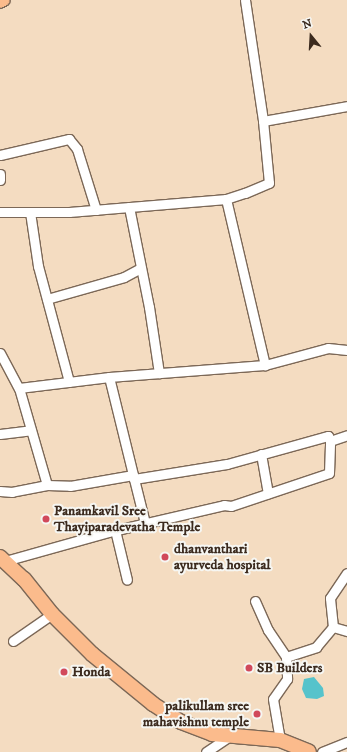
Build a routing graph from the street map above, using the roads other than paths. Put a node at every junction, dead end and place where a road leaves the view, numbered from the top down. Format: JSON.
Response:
{"nodes":[{"id":1,"x":4,"y":0,"type":"edge"},
{"id":2,"x":245,"y":0,"type":"edge"},
{"id":3,"x":0,"y":2,"type":"edge"},
{"id":4,"x":347,"y":106,"type":"edge"},
{"id":5,"x":263,"y":121,"type":"junction"},
{"id":6,"x":0,"y":155,"type":"edge"},
{"id":7,"x":0,"y":174,"type":"edge"},
{"id":8,"x":0,"y":180,"type":"edge"},
{"id":9,"x":226,"y":199,"type":"junction"},
{"id":10,"x":129,"y":207,"type":"junction"},
{"id":11,"x":96,"y":210,"type":"junction"},
{"id":12,"x":0,"y":212,"type":"edge"},
{"id":13,"x":30,"y":212,"type":"junction"},
{"id":14,"x":141,"y":268,"type":"junction"},
{"id":15,"x":47,"y":298,"type":"junction"},
{"id":16,"x":347,"y":350,"type":"edge"},
{"id":17,"x":0,"y":353,"type":"edge"},
{"id":18,"x":265,"y":365,"type":"junction"},
{"id":19,"x":158,"y":374,"type":"junction"},
{"id":20,"x":108,"y":377,"type":"junction"},
{"id":21,"x":70,"y":382,"type":"junction"},
{"id":22,"x":19,"y":388,"type":"junction"},
{"id":23,"x":31,"y":430,"type":"junction"},
{"id":24,"x":0,"y":434,"type":"edge"},
{"id":25,"x":347,"y":435,"type":"edge"},
{"id":26,"x":330,"y":442,"type":"junction"},
{"id":27,"x":261,"y":454,"type":"junction"},
{"id":28,"x":134,"y":477,"type":"junction"},
{"id":29,"x":47,"y":485,"type":"junction"},
{"id":30,"x":0,"y":491,"type":"edge"},
{"id":31,"x":268,"y":493,"type":"junction"},
{"id":32,"x":145,"y":523,"type":"junction"},
{"id":33,"x":115,"y":530,"type":"junction"},
{"id":34,"x":3,"y":559,"type":"edge"},
{"id":35,"x":347,"y":573,"type":"edge"},
{"id":36,"x":127,"y":580,"type":"dead end"},
{"id":37,"x":256,"y":601,"type":"dead end"},
{"id":38,"x":52,"y":614,"type":"junction"},
{"id":39,"x":333,"y":627,"type":"junction"},
{"id":40,"x":347,"y":631,"type":"edge"},
{"id":41,"x":13,"y":641,"type":"dead end"},
{"id":42,"x":286,"y":657,"type":"junction"},
{"id":43,"x":231,"y":735,"type":"junction"},
{"id":44,"x":280,"y":740,"type":"junction"},
{"id":45,"x":347,"y":742,"type":"edge"},
{"id":46,"x":209,"y":752,"type":"edge"},
{"id":47,"x":309,"y":752,"type":"edge"},
{"id":48,"x":322,"y":752,"type":"edge"}],
"edges":[{"from":1,"to":3,"type":"main road"},
{"from":2,"to":5,"type":"street"},
{"from":4,"to":5,"type":"street"},
{"from":5,"to":9,"type":"street"},
{"from":6,"to":11,"type":"street"},
{"from":7,"to":8,"type":"street"},
{"from":9,"to":10,"type":"street"},
{"from":9,"to":18,"type":"street"},
{"from":10,"to":11,"type":"street"},
{"from":10,"to":14,"type":"street"},
{"from":11,"to":13,"type":"street"},
{"from":12,"to":13,"type":"street"},
{"from":13,"to":15,"type":"street"},
{"from":14,"to":15,"type":"street"},
{"from":14,"to":19,"type":"street"},
{"from":15,"to":21,"type":"street"},
{"from":16,"to":18,"type":"street"},
{"from":17,"to":22,"type":"street"},
{"from":18,"to":19,"type":"street"},
{"from":19,"to":20,"type":"street"},
{"from":20,"to":21,"type":"street"},
{"from":20,"to":28,"type":"street"},
{"from":21,"to":22,"type":"street"},
{"from":22,"to":23,"type":"street"},
{"from":23,"to":24,"type":"street"},
{"from":23,"to":29,"type":"street"},
{"from":25,"to":26,"type":"street"},
{"from":26,"to":27,"type":"street"},
{"from":26,"to":31,"type":"street"},
{"from":27,"to":28,"type":"street"},
{"from":27,"to":31,"type":"street"},
{"from":28,"to":29,"type":"street"},
{"from":28,"to":32,"type":"street"},
{"from":29,"to":30,"type":"street"},
{"from":31,"to":32,"type":"street"},
{"from":32,"to":33,"type":"street"},
{"from":33,"to":34,"type":"street"},
{"from":33,"to":36,"type":"street"},
{"from":34,"to":38,"type":"highway"},
{"from":35,"to":39,"type":"street"},
{"from":37,"to":42,"type":"street"},
{"from":38,"to":41,"type":"street"},
{"from":38,"to":43,"type":"highway"},
{"from":39,"to":40,"type":"street"},
{"from":39,"to":42,"type":"street"},
{"from":42,"to":44,"type":"street"},
{"from":43,"to":44,"type":"highway"},
{"from":43,"to":46,"type":"street"},
{"from":44,"to":47,"type":"highway"},
{"from":45,"to":48,"type":"street"}]}
